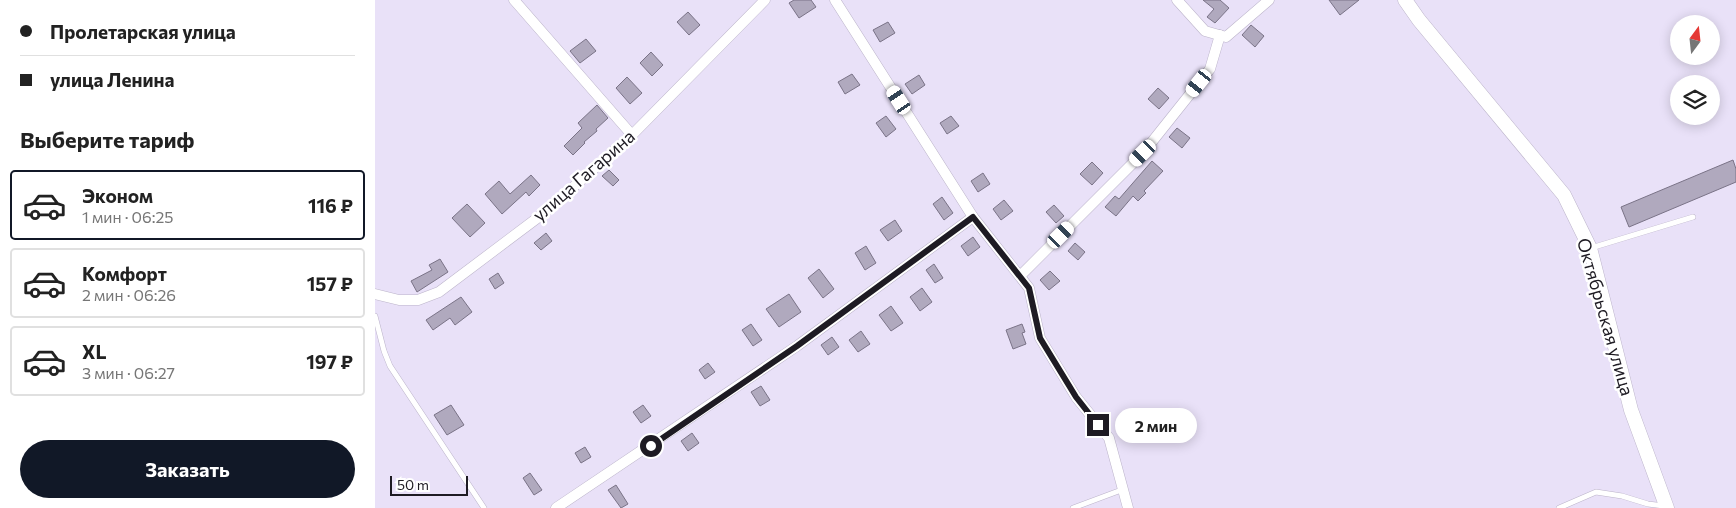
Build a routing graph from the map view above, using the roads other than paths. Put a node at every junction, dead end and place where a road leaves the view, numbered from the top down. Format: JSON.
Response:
{"nodes":[{"id":1,"x":514,"y":0,"type":"edge"},
{"id":2,"x":765,"y":0,"type":"edge"},
{"id":3,"x":835,"y":0,"type":"edge"},
{"id":4,"x":1177,"y":0,"type":"edge"},
{"id":5,"x":1269,"y":0,"type":"edge"},
{"id":6,"x":1405,"y":0,"type":"edge"},
{"id":7,"x":1220,"y":35,"type":"junction"},
{"id":8,"x":632,"y":135,"type":"junction"},
{"id":9,"x":973,"y":217,"type":"junction"},
{"id":10,"x":1693,"y":217,"type":"dead end"},
{"id":11,"x":1590,"y":248,"type":"junction"},
{"id":12,"x":1020,"y":276,"type":"junction"},
{"id":13,"x":375,"y":294,"type":"edge"},
{"id":14,"x":375,"y":316,"type":"edge"},
{"id":15,"x":1124,"y":489,"type":"junction"},
{"id":16,"x":1666,"y":507,"type":"edge"},
{"id":17,"x":483,"y":508,"type":"edge"},
{"id":18,"x":556,"y":508,"type":"edge"},
{"id":19,"x":1073,"y":508,"type":"edge"},
{"id":20,"x":1128,"y":508,"type":"edge"},
{"id":21,"x":1559,"y":508,"type":"edge"}],
"edges":[{"from":1,"to":8,"type":"street"},
{"from":2,"to":8,"type":"street","name":"улица Гагарина"},
{"from":3,"to":9,"type":"street"},
{"from":4,"to":7,"type":"street"},
{"from":5,"to":7,"type":"street"},
{"from":6,"to":11,"type":"street","name":"Октябрьская улица"},
{"from":7,"to":12,"type":"street"},
{"from":8,"to":13,"type":"street","name":"улица Гагарина"},
{"from":9,"to":12,"type":"street"},
{"from":9,"to":18,"type":"street"},
{"from":10,"to":11,"type":"lane"},
{"from":11,"to":16,"type":"street","name":"Октябрьская улица"},
{"from":12,"to":15,"type":"street"},
{"from":14,"to":17,"type":"lane"},
{"from":15,"to":19,"type":"lane"},
{"from":15,"to":20,"type":"street"},
{"from":16,"to":21,"type":"lane"}]}
